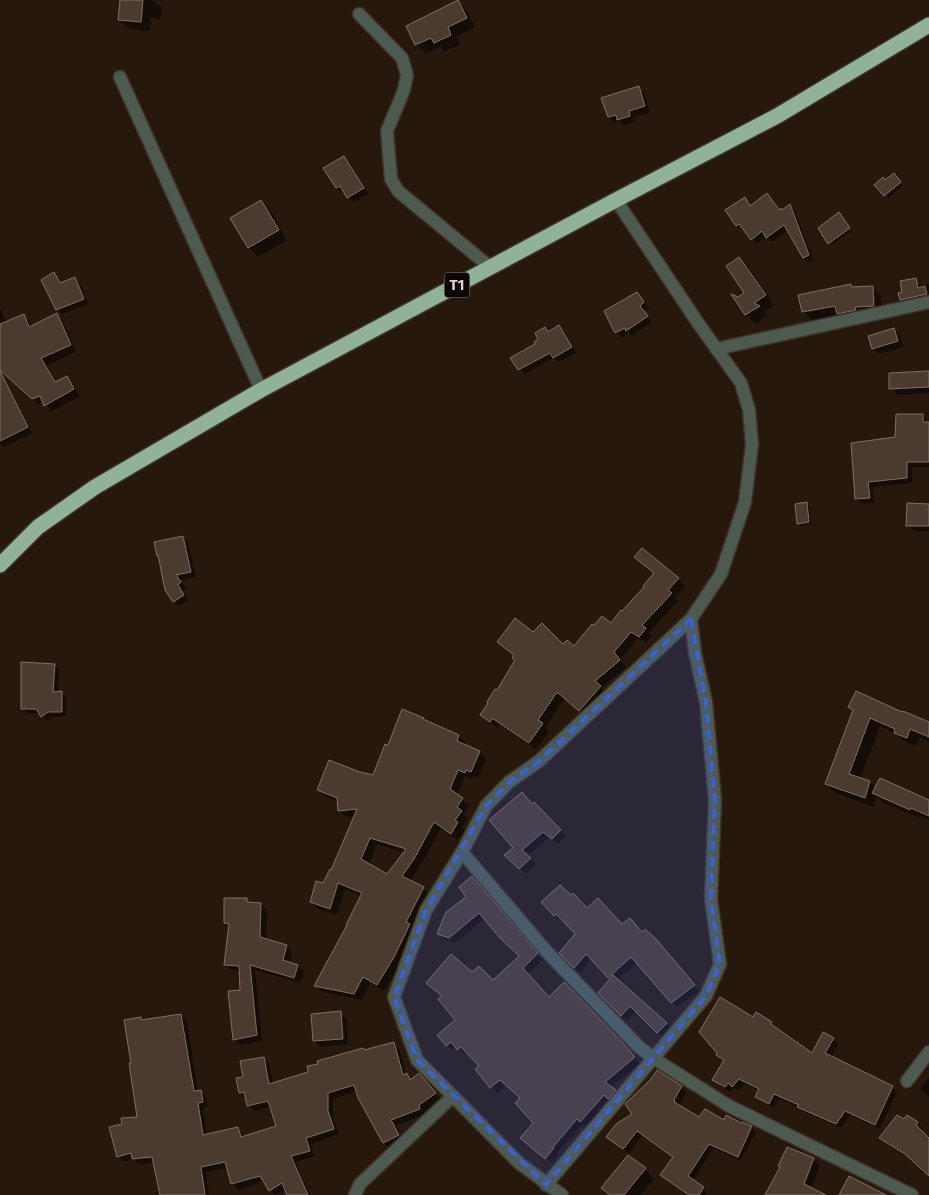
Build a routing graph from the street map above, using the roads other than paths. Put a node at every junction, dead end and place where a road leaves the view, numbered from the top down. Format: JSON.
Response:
{"nodes":[{"id":1,"x":360,"y":14,"type":"dead end"},
{"id":2,"x":929,"y":25,"type":"edge"},
{"id":3,"x":120,"y":77,"type":"dead end"},
{"id":4,"x":616,"y":200,"type":"junction"},
{"id":5,"x":490,"y":267,"type":"junction"},
{"id":6,"x":929,"y":302,"type":"edge"},
{"id":7,"x":716,"y":349,"type":"junction"},
{"id":8,"x":262,"y":390,"type":"junction"},
{"id":9,"x":0,"y":566,"type":"edge"},
{"id":10,"x":690,"y":619,"type":"junction"},
{"id":11,"x":462,"y":852,"type":"junction"},
{"id":12,"x":929,"y":1052,"type":"edge"},
{"id":13,"x":653,"y":1058,"type":"junction"},
{"id":14,"x":907,"y":1081,"type":"dead end"},
{"id":15,"x":453,"y":1096,"type":"junction"},
{"id":16,"x":546,"y":1185,"type":"junction"},
{"id":17,"x":355,"y":1195,"type":"edge"},
{"id":18,"x":562,"y":1195,"type":"edge"},
{"id":19,"x":912,"y":1195,"type":"edge"}],
"edges":[{"from":1,"to":5,"type":"street"},
{"from":2,"to":4,"type":"highway","number":"T1"},
{"from":3,"to":8,"type":"street"},
{"from":4,"to":5,"type":"highway","number":"T1"},
{"from":4,"to":7,"type":"street"},
{"from":5,"to":8,"type":"highway","number":"T1"},
{"from":6,"to":7,"type":"street"},
{"from":7,"to":10,"type":"street"},
{"from":8,"to":9,"type":"highway","number":"T1"},
{"from":10,"to":11,"type":"street"},
{"from":10,"to":13,"type":"street"},
{"from":11,"to":13,"type":"street"},
{"from":11,"to":15,"type":"street"},
{"from":12,"to":14,"type":"street"},
{"from":13,"to":16,"type":"street"},
{"from":13,"to":19,"type":"street"},
{"from":15,"to":16,"type":"street"},
{"from":15,"to":17,"type":"street"},
{"from":16,"to":18,"type":"street"}]}
